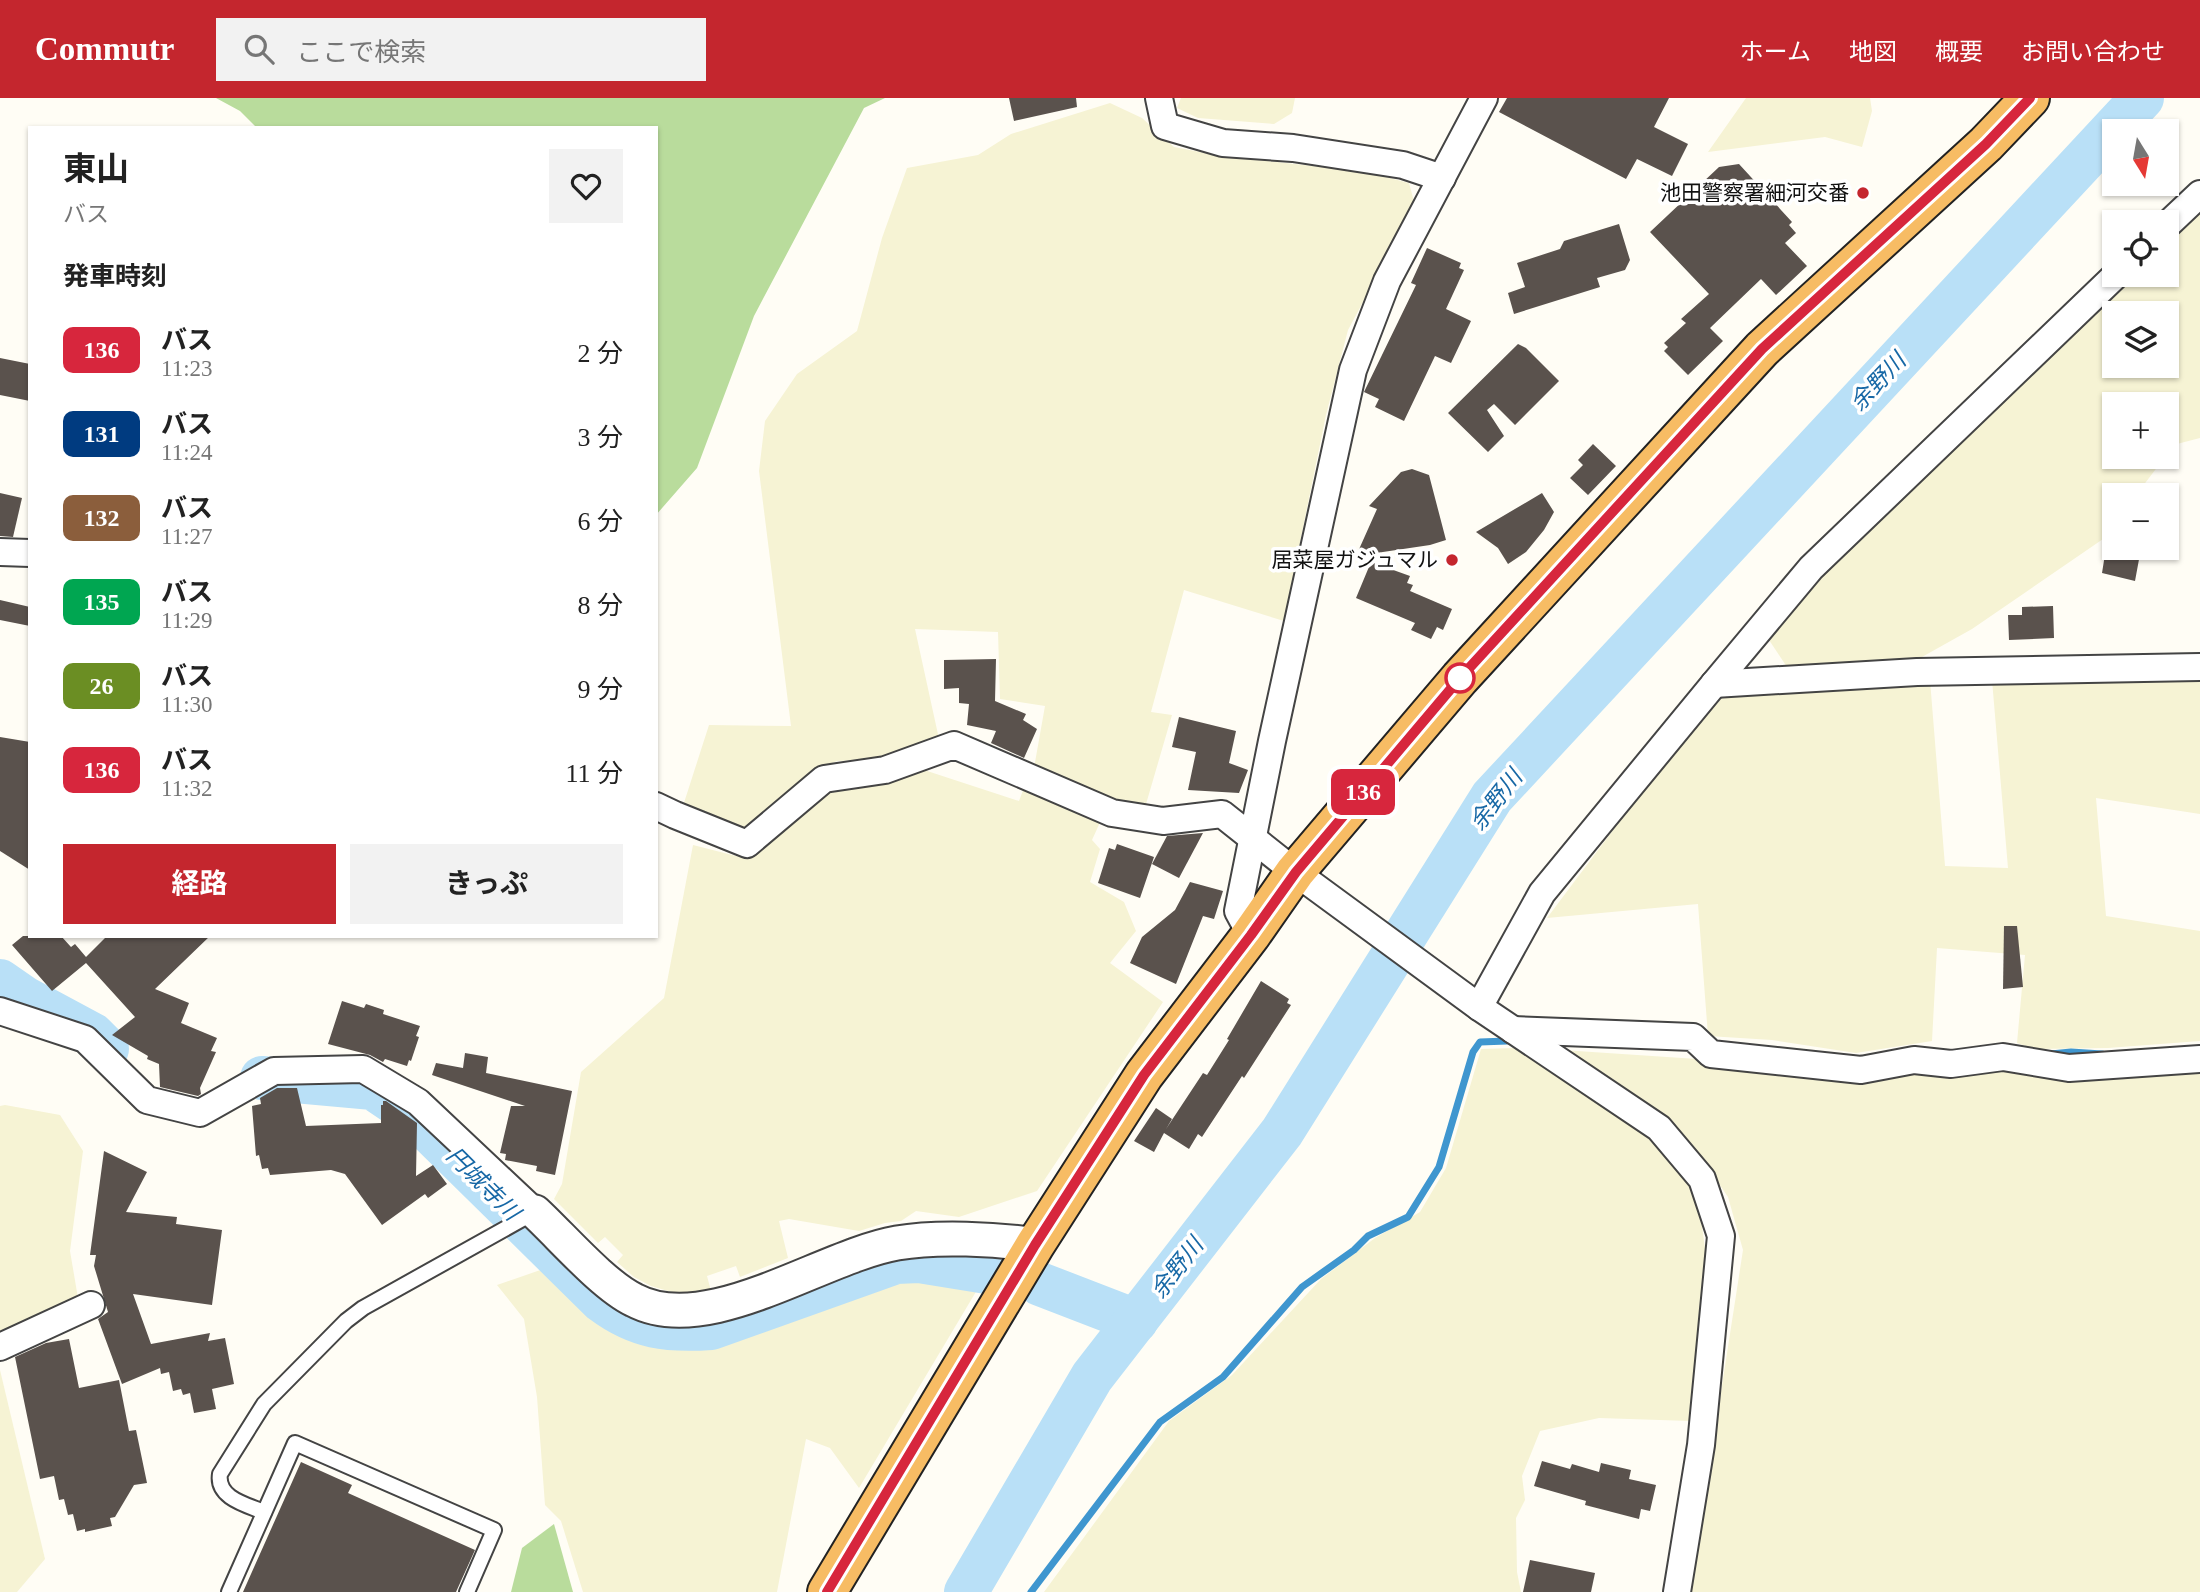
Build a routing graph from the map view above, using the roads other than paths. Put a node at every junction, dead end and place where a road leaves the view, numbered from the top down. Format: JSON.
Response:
{"nodes":[{"id":1,"x":1159,"y":98,"type":"edge"},
{"id":2,"x":1484,"y":98,"type":"edge"},
{"id":3,"x":2031,"y":98,"type":"edge"},
{"id":4,"x":1442,"y":178,"type":"junction"},
{"id":5,"x":2200,"y":194,"type":"edge"},
{"id":6,"x":2179,"y":214,"type":"edge"},
{"id":7,"x":2104,"y":287,"type":"edge"},
{"id":8,"x":0,"y":552,"type":"edge"},
{"id":9,"x":28,"y":553,"type":"edge"},
{"id":10,"x":2200,"y":667,"type":"edge"},
{"id":11,"x":1714,"y":684,"type":"junction"},
{"id":12,"x":658,"y":807,"type":"edge"},
{"id":13,"x":1251,"y":839,"type":"junction"},
{"id":14,"x":1296,"y":872,"type":"junction"},
{"id":15,"x":1251,"y":935,"type":"junction"},
{"id":16,"x":1473,"y":1003,"type":"junction"},
{"id":17,"x":0,"y":1011,"type":"edge"},
{"id":18,"x":1513,"y":1030,"type":"junction"},
{"id":19,"x":2200,"y":1059,"type":"edge"},
{"id":20,"x":535,"y":1212,"type":"junction"},
{"id":21,"x":1035,"y":1245,"type":"junction"},
{"id":22,"x":91,"y":1305,"type":"dead end"},
{"id":23,"x":0,"y":1347,"type":"edge"},
{"id":24,"x":264,"y":1512,"type":"junction"},
{"id":25,"x":229,"y":1592,"type":"edge"},
{"id":26,"x":467,"y":1592,"type":"edge"},
{"id":27,"x":827,"y":1592,"type":"edge"},
{"id":28,"x":1677,"y":1592,"type":"edge"}],
"edges":[{"from":1,"to":4,"type":"street"},
{"from":2,"to":4,"type":"street"},
{"from":3,"to":14,"type":"highway"},
{"from":4,"to":13,"type":"street"},
{"from":5,"to":6,"type":"street"},
{"from":7,"to":11,"type":"street"},
{"from":8,"to":9,"type":"street"},
{"from":10,"to":11,"type":"street"},
{"from":11,"to":16,"type":"street"},
{"from":12,"to":13,"type":"street"},
{"from":13,"to":14,"type":"street"},
{"from":13,"to":15,"type":"street"},
{"from":14,"to":15,"type":"highway"},
{"from":14,"to":16,"type":"street"},
{"from":15,"to":21,"type":"highway"},
{"from":16,"to":18,"type":"street"},
{"from":17,"to":20,"type":"street"},
{"from":18,"to":19,"type":"street"},
{"from":18,"to":28,"type":"street"},
{"from":20,"to":21,"type":"street"},
{"from":20,"to":24,"type":"lane"},
{"from":21,"to":27,"type":"highway"},
{"from":22,"to":23,"type":"street"},
{"from":24,"to":25,"type":"lane"},
{"from":24,"to":26,"type":"lane"}]}
